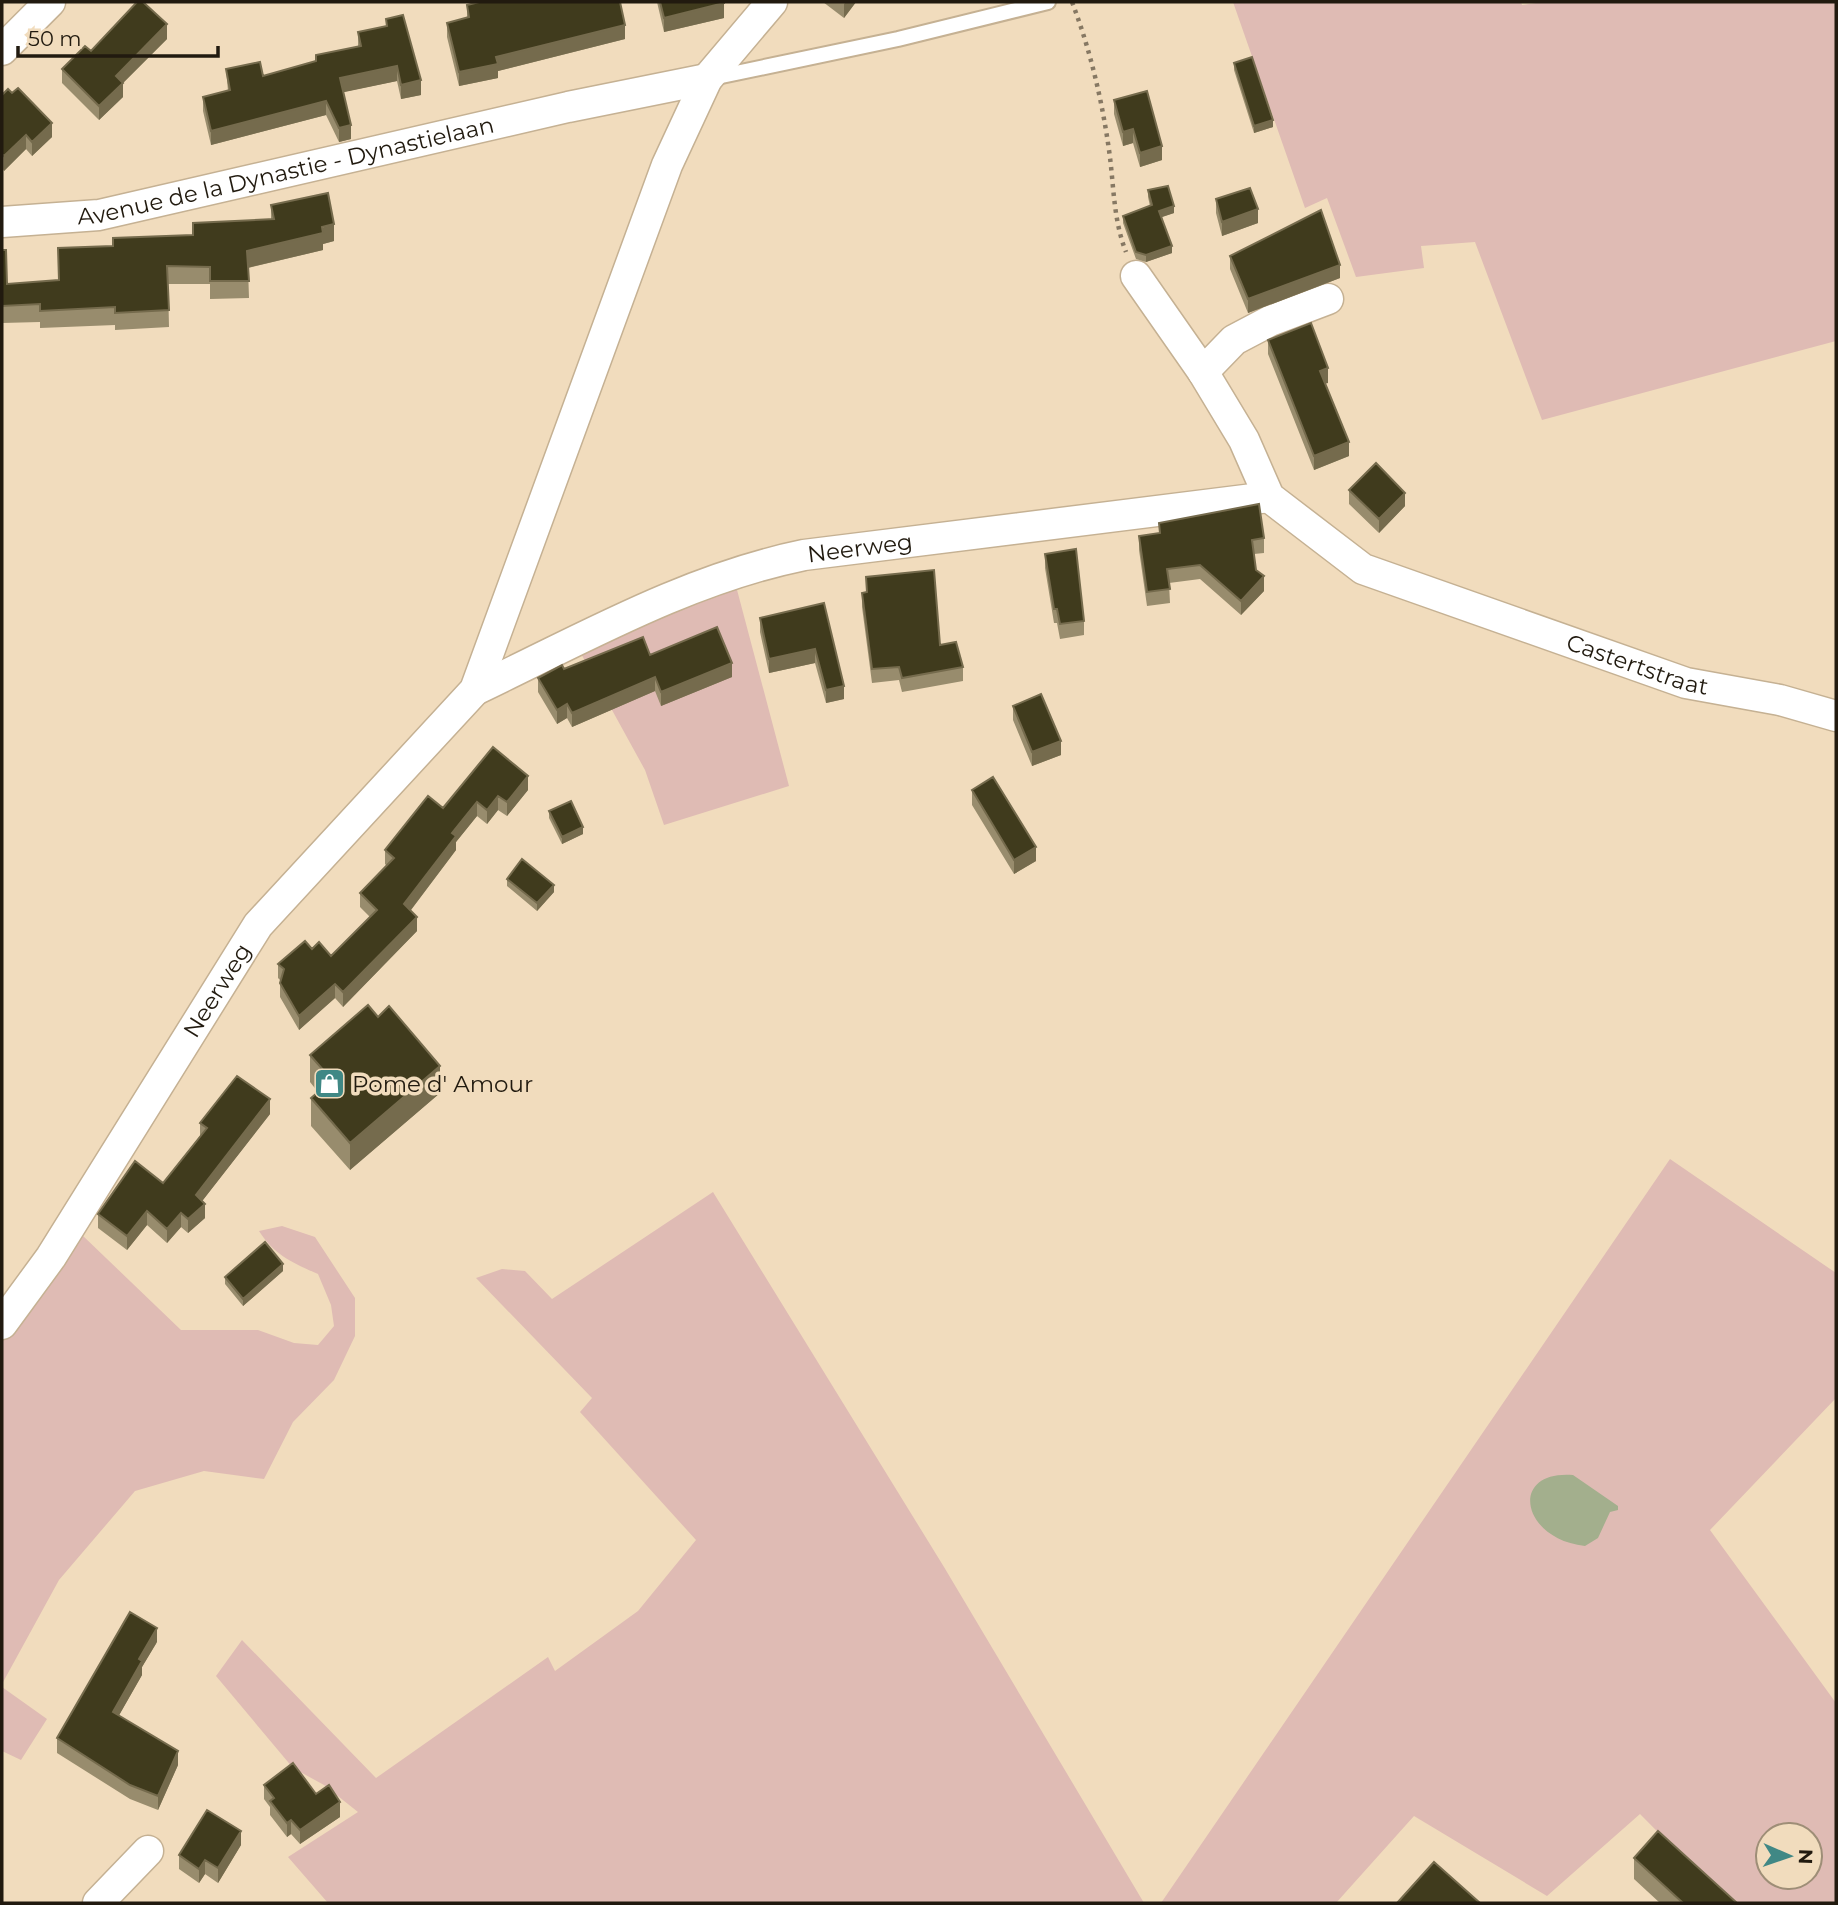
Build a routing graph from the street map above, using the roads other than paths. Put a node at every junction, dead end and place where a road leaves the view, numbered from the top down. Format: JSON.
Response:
{"nodes":[{"id":1,"x":50,"y":2,"type":"edge"},
{"id":2,"x":772,"y":2,"type":"edge"},
{"id":3,"x":1048,"y":2,"type":"edge"},
{"id":4,"x":2,"y":50,"type":"edge"},
{"id":5,"x":707,"y":79,"type":"junction"},
{"id":6,"x":2,"y":222,"type":"edge"},
{"id":7,"x":1136,"y":276,"type":"road end"},
{"id":8,"x":1328,"y":299,"type":"dead end"},
{"id":9,"x":1203,"y":372,"type":"junction"},
{"id":10,"x":1269,"y":497,"type":"junction"},
{"id":11,"x":475,"y":690,"type":"junction"},
{"id":12,"x":1836,"y":716,"type":"edge"},
{"id":13,"x":2,"y":1324,"type":"edge"},
{"id":14,"x":148,"y":1851,"type":"dead end"},
{"id":15,"x":98,"y":1903,"type":"edge"}],
"edges":[{"from":1,"to":4,"type":"street"},
{"from":2,"to":5,"type":"street","name":"Neerweg"},
{"from":3,"to":5,"type":"lane"},
{"from":5,"to":6,"type":"street","name":"Avenue de la Dynastie - Dynastielaan"},
{"from":5,"to":11,"type":"street","name":"Neerweg"},
{"from":7,"to":9,"type":"street"},
{"from":8,"to":9,"type":"street"},
{"from":9,"to":10,"type":"street"},
{"from":10,"to":11,"type":"street","name":"Neerweg"},
{"from":10,"to":12,"type":"street","name":"Castertstraat"},
{"from":11,"to":13,"type":"street","name":"Neerweg"},
{"from":14,"to":15,"type":"street"}]}
